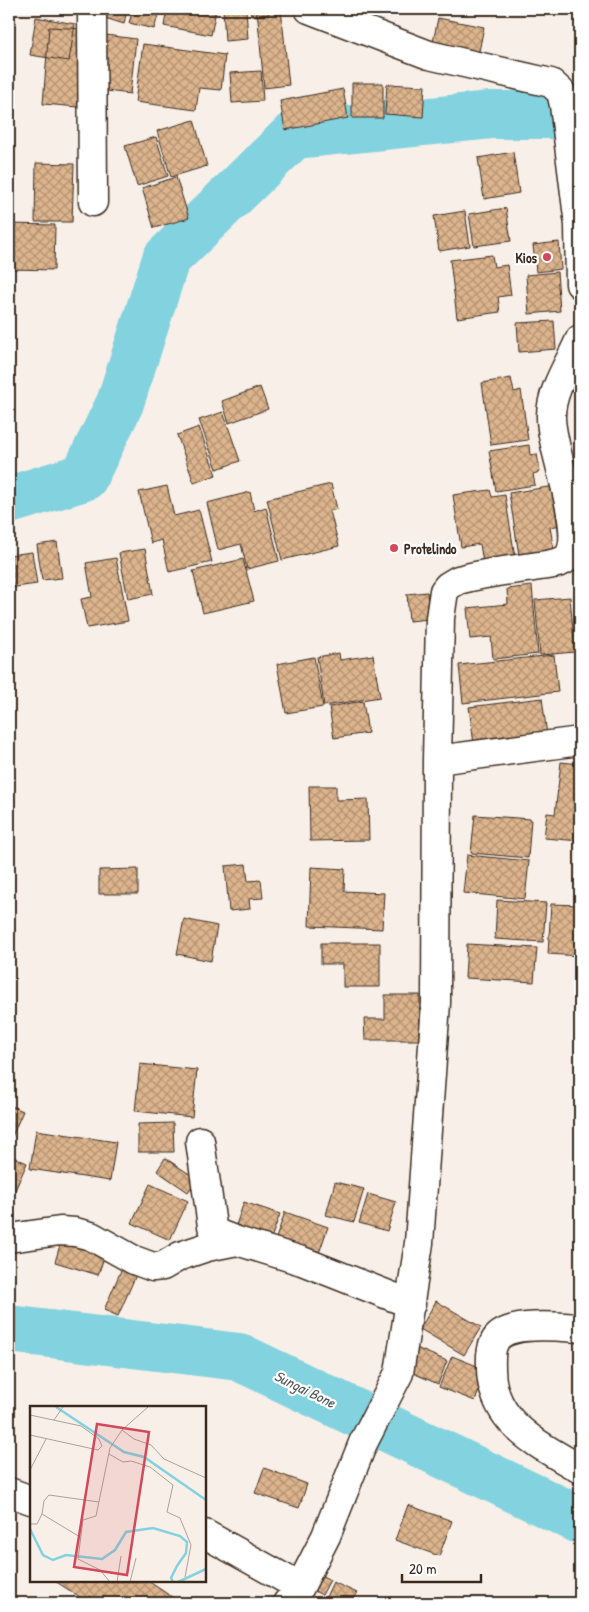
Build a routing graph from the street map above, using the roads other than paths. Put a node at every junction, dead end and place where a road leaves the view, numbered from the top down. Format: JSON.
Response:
{"nodes":[{"id":1,"x":92,"y":9,"type":"edge"},
{"id":2,"x":309,"y":9,"type":"edge"},
{"id":3,"x":94,"y":202,"type":"dead end"},
{"id":4,"x":580,"y":284,"type":"edge"},
{"id":5,"x":580,"y":339,"type":"edge"},
{"id":6,"x":580,"y":741,"type":"edge"},
{"id":7,"x":437,"y":760,"type":"junction"},
{"id":8,"x":200,"y":1141,"type":"dead end"},
{"id":9,"x":9,"y":1238,"type":"edge"},
{"id":10,"x":237,"y":1241,"type":"junction"},
{"id":11,"x":411,"y":1304,"type":"junction"},
{"id":12,"x":580,"y":1328,"type":"edge"},
{"id":13,"x":580,"y":1470,"type":"edge"},
{"id":14,"x":9,"y":1492,"type":"edge"},
{"id":15,"x":30,"y":1500,"type":"edge"},
{"id":16,"x":206,"y":1535,"type":"edge"},
{"id":17,"x":294,"y":1595,"type":"edge"}],
"edges":[{"from":1,"to":3,"type":"street"},
{"from":2,"to":4,"type":"street"},
{"from":5,"to":7,"type":"street"},
{"from":6,"to":7,"type":"street"},
{"from":7,"to":11,"type":"street"},
{"from":8,"to":10,"type":"street"},
{"from":9,"to":10,"type":"street"},
{"from":10,"to":11,"type":"street"},
{"from":11,"to":17,"type":"street"},
{"from":12,"to":13,"type":"street"},
{"from":14,"to":15,"type":"street"},
{"from":16,"to":17,"type":"street"}]}
